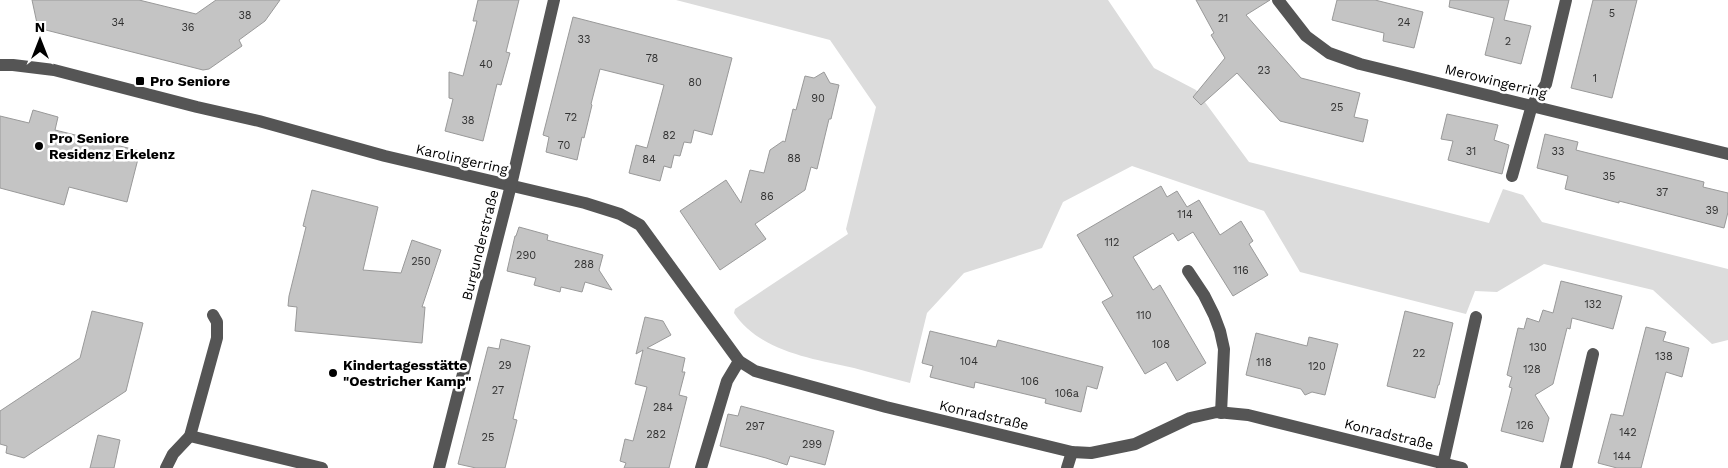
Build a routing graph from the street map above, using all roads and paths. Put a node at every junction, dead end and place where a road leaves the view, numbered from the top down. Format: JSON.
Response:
{"nodes":[{"id":1,"x":554,"y":0,"type":"edge"},
{"id":2,"x":1278,"y":0,"type":"edge"},
{"id":3,"x":1566,"y":0,"type":"edge"},
{"id":4,"x":0,"y":65,"type":"edge"},
{"id":5,"x":1532,"y":106,"type":"junction"},
{"id":6,"x":1728,"y":154,"type":"edge"},
{"id":7,"x":1512,"y":176,"type":"dead end"},
{"id":8,"x":511,"y":185,"type":"junction"},
{"id":9,"x":1188,"y":271,"type":"dead end"},
{"id":10,"x":214,"y":315,"type":"dead end"},
{"id":11,"x":1476,"y":317,"type":"dead end"},
{"id":12,"x":1594,"y":354,"type":"dead end"},
{"id":13,"x":740,"y":361,"type":"junction"},
{"id":14,"x":1221,"y":413,"type":"junction"},
{"id":15,"x":190,"y":436,"type":"junction"},
{"id":16,"x":1072,"y":452,"type":"junction"},
{"id":17,"x":1443,"y":466,"type":"edge"},
{"id":18,"x":166,"y":468,"type":"edge"},
{"id":19,"x":322,"y":468,"type":"edge"},
{"id":20,"x":439,"y":468,"type":"edge"},
{"id":21,"x":700,"y":468,"type":"edge"},
{"id":22,"x":1067,"y":468,"type":"edge"},
{"id":23,"x":1462,"y":468,"type":"edge"},
{"id":24,"x":1566,"y":468,"type":"edge"}],
"edges":[{"from":1,"to":8,"type":"street","name":"Burgunderstraße"},
{"from":2,"to":5,"type":"street","name":"Merowingerring"},
{"from":3,"to":5,"type":"street"},
{"from":4,"to":8,"type":"street","name":"Karolingerring"},
{"from":5,"to":6,"type":"street","name":"Merowingerring"},
{"from":5,"to":7,"type":"street"},
{"from":8,"to":13,"type":"street","name":"Karolingerring"},
{"from":8,"to":20,"type":"street","name":"Burgunderstraße"},
{"from":9,"to":14,"type":"street"},
{"from":10,"to":15,"type":"street"},
{"from":11,"to":17,"type":"street"},
{"from":12,"to":24,"type":"street"},
{"from":13,"to":16,"type":"street","name":"Konradstraße"},
{"from":13,"to":21,"type":"street"},
{"from":14,"to":16,"type":"street","name":"Konradstraße"},
{"from":14,"to":17,"type":"street","name":"Konradstraße"},
{"from":15,"to":18,"type":"street"},
{"from":15,"to":19,"type":"street"},
{"from":16,"to":22,"type":"street"},
{"from":17,"to":23,"type":"street","name":"Konradstraße"}]}
